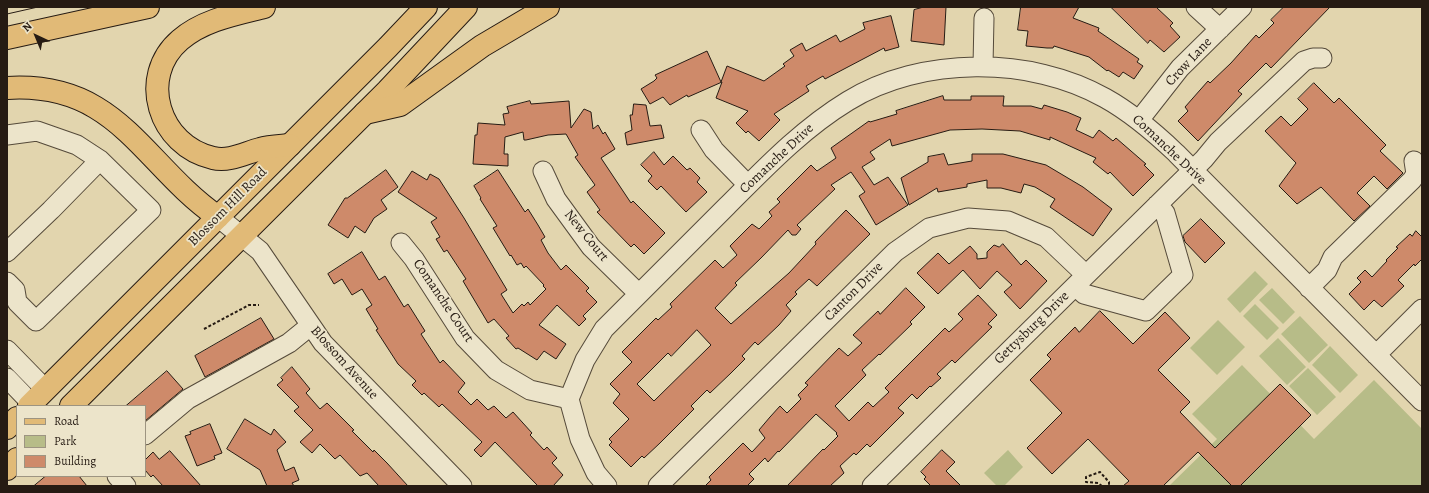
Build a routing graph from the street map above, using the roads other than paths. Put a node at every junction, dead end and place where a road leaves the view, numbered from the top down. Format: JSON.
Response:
{"nodes":[{"id":1,"x":148,"y":7,"type":"edge"},
{"id":2,"x":264,"y":7,"type":"edge"},
{"id":3,"x":426,"y":7,"type":"edge"},
{"id":4,"x":466,"y":7,"type":"edge"},
{"id":5,"x":548,"y":7,"type":"edge"},
{"id":6,"x":1196,"y":7,"type":"edge"},
{"id":7,"x":1242,"y":7,"type":"edge"},
{"id":8,"x":984,"y":18,"type":"dead end"},
{"id":9,"x":1220,"y":29,"type":"junction"},
{"id":10,"x":7,"y":38,"type":"edge"},
{"id":11,"x":1322,"y":58,"type":"dead end"},
{"id":12,"x":983,"y":66,"type":"junction"},
{"id":13,"x":7,"y":88,"type":"edge"},
{"id":14,"x":365,"y":113,"type":"junction"},
{"id":15,"x":1140,"y":120,"type":"junction"},
{"id":16,"x":701,"y":130,"type":"dead end"},
{"id":17,"x":7,"y":135,"type":"edge"},
{"id":18,"x":290,"y":145,"type":"junction"},
{"id":19,"x":100,"y":160,"type":"junction"},
{"id":20,"x":1414,"y":161,"type":"dead end"},
{"id":21,"x":1193,"y":170,"type":"junction"},
{"id":22,"x":543,"y":171,"type":"dead end"},
{"id":23,"x":748,"y":185,"type":"junction"},
{"id":24,"x":1157,"y":205,"type":"junction"},
{"id":25,"x":218,"y":218,"type":"junction"},
{"id":26,"x":242,"y":235,"type":"junction"},
{"id":27,"x":401,"y":244,"type":"dead end"},
{"id":28,"x":7,"y":252,"type":"edge"},
{"id":29,"x":1081,"y":280,"type":"junction"},
{"id":30,"x":7,"y":282,"type":"edge"},
{"id":31,"x":1309,"y":288,"type":"junction"},
{"id":32,"x":639,"y":294,"type":"junction"},
{"id":33,"x":1422,"y":309,"type":"edge"},
{"id":34,"x":310,"y":326,"type":"junction"},
{"id":35,"x":7,"y":350,"type":"edge"},
{"id":36,"x":1376,"y":355,"type":"junction"},
{"id":37,"x":7,"y":378,"type":"edge"},
{"id":38,"x":570,"y":399,"type":"junction"},
{"id":39,"x":1422,"y":401,"type":"edge"},
{"id":40,"x":77,"y":403,"type":"edge"},
{"id":41,"x":36,"y":405,"type":"edge"},
{"id":42,"x":16,"y":421,"type":"edge"},
{"id":43,"x":7,"y":428,"type":"edge"},
{"id":44,"x":146,"y":434,"type":"edge"},
{"id":45,"x":16,"y":460,"type":"edge"},
{"id":46,"x":7,"y":469,"type":"edge"},
{"id":47,"x":118,"y":477,"type":"edge"},
{"id":48,"x":881,"y":483,"type":"edge"},
{"id":49,"x":126,"y":486,"type":"edge"},
{"id":50,"x":462,"y":486,"type":"edge"},
{"id":51,"x":607,"y":486,"type":"edge"},
{"id":52,"x":658,"y":486,"type":"edge"}],
"edges":[{"from":1,"to":10,"type":"main road"},
{"from":2,"to":18,"type":"main road"},
{"from":3,"to":18,"type":"main road","name":"Blossom Hill Road"},
{"from":4,"to":14,"type":"main road","name":"Blossom Hill Road"},
{"from":5,"to":14,"type":"main road"},
{"from":6,"to":9,"type":"street"},
{"from":7,"to":9,"type":"street","name":"Crow Lane"},
{"from":8,"to":12,"type":"street"},
{"from":9,"to":15,"type":"street","name":"Crow Lane"},
{"from":11,"to":21,"type":"street","name":"Gettysburg Drive"},
{"from":12,"to":15,"type":"street","name":"Comanche Drive"},
{"from":12,"to":23,"type":"street","name":"Comanche Drive"},
{"from":13,"to":25,"type":"main road"},
{"from":14,"to":26,"type":"main road","name":"Blossom Hill Road"},
{"from":15,"to":21,"type":"street","name":"Comanche Drive"},
{"from":16,"to":23,"type":"street"},
{"from":17,"to":19,"type":"street"},
{"from":18,"to":25,"type":"main road","name":"Blossom Hill Road"},
{"from":19,"to":28,"type":"street"},
{"from":19,"to":30,"type":"street"},
{"from":20,"to":31,"type":"street"},
{"from":21,"to":24,"type":"street","name":"Gettysburg Drive"},
{"from":21,"to":31,"type":"street","name":"Comanche Drive"},
{"from":22,"to":32,"type":"street","name":"New Court"},
{"from":23,"to":32,"type":"street","name":"Comanche Drive"},
{"from":24,"to":29,"type":"street","name":"Gettysburg Drive"},
{"from":24,"to":29,"type":"street","name":"Canton Drive"},
{"from":25,"to":26,"type":"street","name":"Blossom Avenue"},
{"from":25,"to":41,"type":"main road","name":"Blossom Hill Road"},
{"from":26,"to":34,"type":"street","name":"Blossom Avenue"},
{"from":26,"to":40,"type":"main road","name":"Blossom Hill Road"},
{"from":27,"to":38,"type":"street","name":"Comanche Court"},
{"from":29,"to":48,"type":"street","name":"Gettysburg Drive"},
{"from":29,"to":52,"type":"street","name":"Canton Drive"},
{"from":31,"to":36,"type":"street","name":"Comanche Drive"},
{"from":32,"to":38,"type":"street","name":"Comanche Drive"},
{"from":33,"to":36,"type":"street"},
{"from":34,"to":44,"type":"street"},
{"from":34,"to":50,"type":"street","name":"Blossom Avenue"},
{"from":35,"to":41,"type":"street"},
{"from":36,"to":39,"type":"street","name":"Comanche Drive"},
{"from":37,"to":41,"type":"street"},
{"from":38,"to":51,"type":"street"},
{"from":42,"to":43,"type":"main road","name":"Blossom Hill Road"},
{"from":45,"to":46,"type":"main road"},
{"from":47,"to":49,"type":"street"}]}
